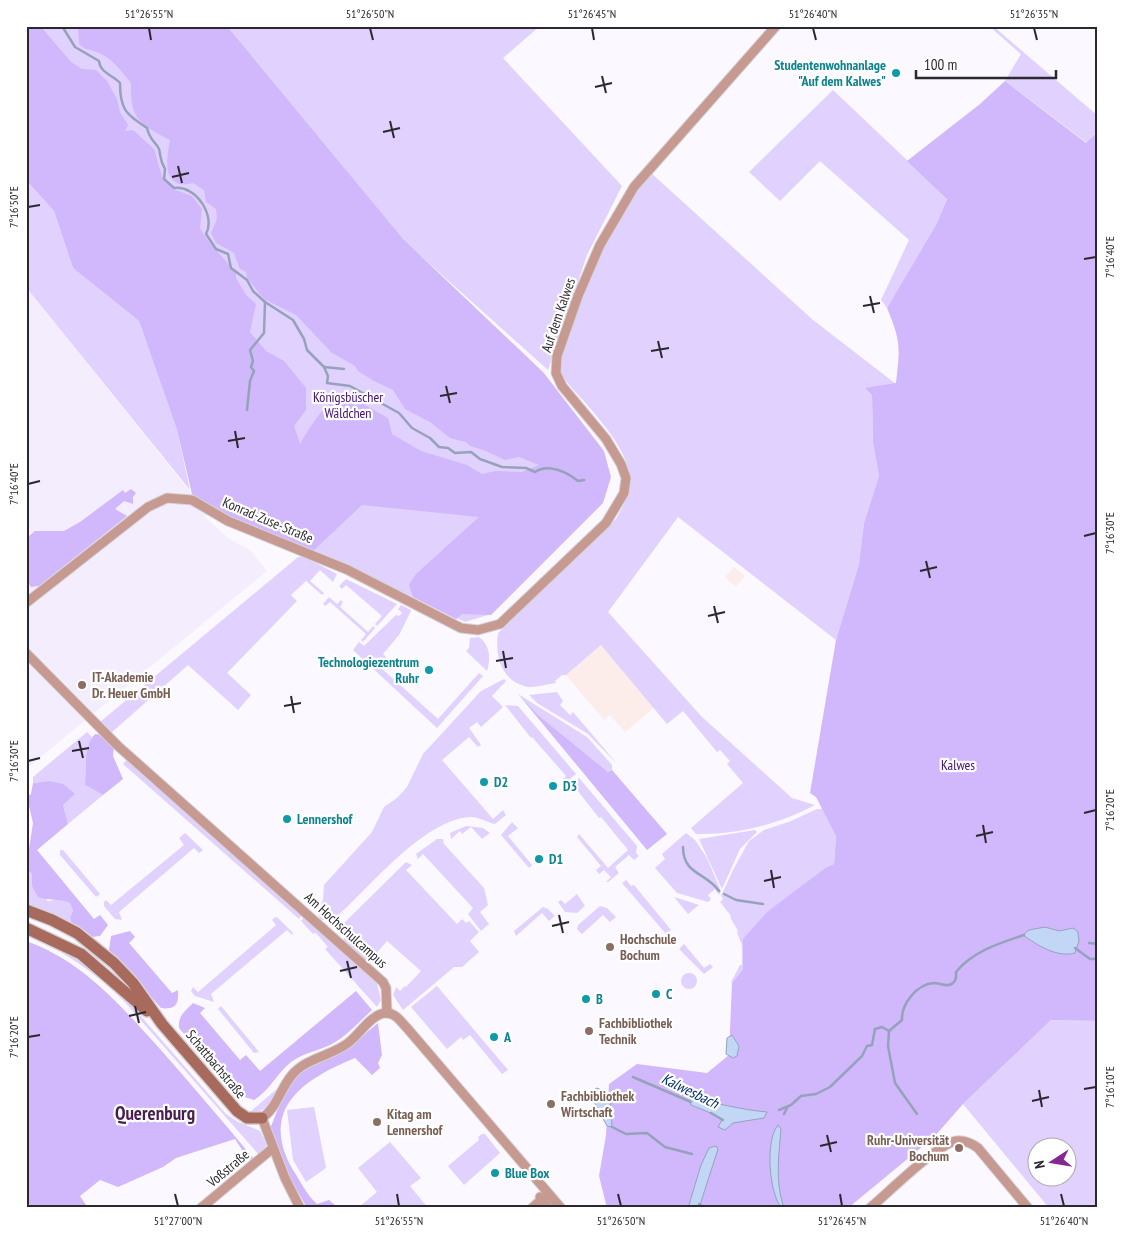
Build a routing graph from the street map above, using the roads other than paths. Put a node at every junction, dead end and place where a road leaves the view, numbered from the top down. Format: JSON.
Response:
{"nodes":[{"id":1,"x":776,"y":26,"type":"edge"},
{"id":2,"x":26,"y":603,"type":"edge"},
{"id":3,"x":490,"y":628,"type":"joint"},
{"id":4,"x":26,"y":653,"type":"edge"},
{"id":5,"x":26,"y":910,"type":"edge"},
{"id":6,"x":26,"y":928,"type":"edge"},
{"id":7,"x":387,"y":1013,"type":"junction"},
{"id":8,"x":162,"y":1024,"type":"junction"},
{"id":9,"x":262,"y":1118,"type":"junction"},
{"id":10,"x":272,"y":1148,"type":"junction"},
{"id":11,"x":538,"y":1203,"type":"edge"},
{"id":12,"x":201,"y":1208,"type":"edge"},
{"id":13,"x":300,"y":1208,"type":"edge"},
{"id":14,"x":549,"y":1208,"type":"edge"},
{"id":15,"x":561,"y":1208,"type":"edge"},
{"id":16,"x":870,"y":1208,"type":"edge"},
{"id":17,"x":1028,"y":1208,"type":"edge"}],
"edges":[{"from":1,"to":3,"type":"street","name":"Auf dem Kalwes"},
{"from":2,"to":3,"type":"street","name":"Konrad-Zuse-Straße"},
{"from":4,"to":7,"type":"street","name":"Am Hochschulcampus"},
{"from":5,"to":8,"type":"street","name":"Schattbachstraße"},
{"from":6,"to":8,"type":"street","name":"Schattbachstraße"},
{"from":7,"to":9,"type":"street"},
{"from":7,"to":15,"type":"street"},
{"from":8,"to":9,"type":"street","name":"Schattbachstraße"},
{"from":9,"to":10,"type":"street"},
{"from":10,"to":12,"type":"street","name":"Voßstraße"},
{"from":10,"to":13,"type":"street"},
{"from":11,"to":14,"type":"street"},
{"from":16,"to":17,"type":"street"}]}
